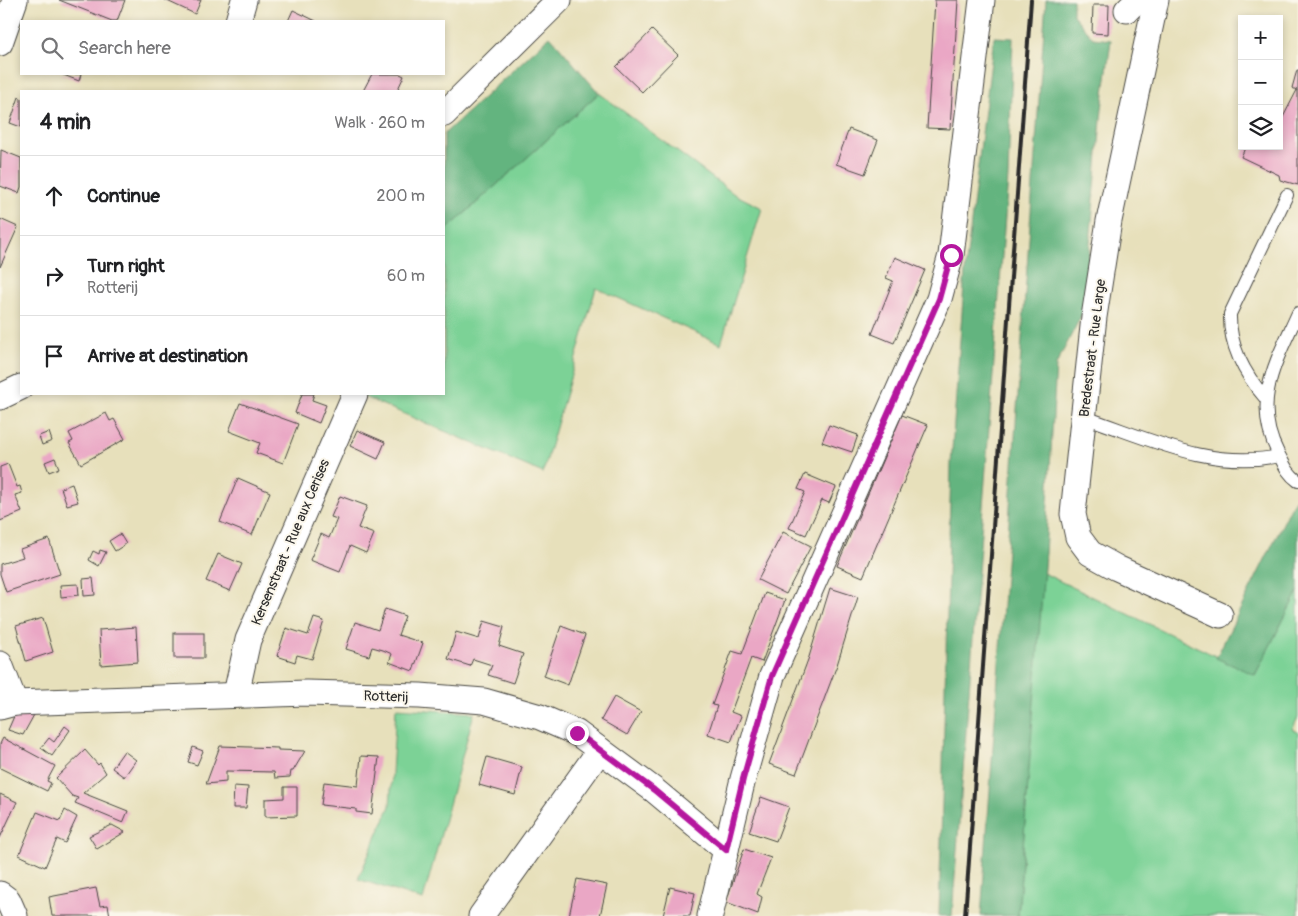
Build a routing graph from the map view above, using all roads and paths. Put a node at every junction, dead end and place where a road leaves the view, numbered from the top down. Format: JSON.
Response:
{"nodes":[{"id":1,"x":15,"y":0,"type":"edge"},
{"id":2,"x":244,"y":0,"type":"edge"},
{"id":3,"x":559,"y":0,"type":"edge"},
{"id":4,"x":982,"y":0,"type":"edge"},
{"id":5,"x":1156,"y":0,"type":"edge"},
{"id":6,"x":238,"y":20,"type":"edge"},
{"id":7,"x":0,"y":43,"type":"edge"},
{"id":8,"x":445,"y":113,"type":"edge"},
{"id":9,"x":1286,"y":195,"type":"dead end"},
{"id":10,"x":1298,"y":313,"type":"edge"},
{"id":11,"x":20,"y":387,"type":"edge"},
{"id":12,"x":355,"y":395,"type":"edge"},
{"id":13,"x":0,"y":396,"type":"edge"},
{"id":14,"x":1266,"y":399,"type":"junction"},
{"id":15,"x":1084,"y":417,"type":"junction"},
{"id":16,"x":1279,"y":456,"type":"junction"},
{"id":17,"x":1298,"y":481,"type":"edge"},
{"id":18,"x":1220,"y":615,"type":"dead end"},
{"id":19,"x":0,"y":664,"type":"edge"},
{"id":20,"x":236,"y":694,"type":"junction"},
{"id":21,"x":7,"y":705,"type":"edge"},
{"id":22,"x":600,"y":750,"type":"junction"},
{"id":23,"x":726,"y":850,"type":"junction"},
{"id":24,"x":0,"y":894,"type":"edge"},
{"id":25,"x":15,"y":916,"type":"edge"},
{"id":26,"x":481,"y":916,"type":"edge"},
{"id":27,"x":710,"y":916,"type":"edge"}],
"edges":[{"from":1,"to":7,"type":"street"},
{"from":2,"to":6,"type":"street"},
{"from":3,"to":8,"type":"street"},
{"from":4,"to":23,"type":"street"},
{"from":5,"to":15,"type":"street","name":"Bredestraat - Rue Large"},
{"from":9,"to":14,"type":"lane"},
{"from":10,"to":14,"type":"lane"},
{"from":11,"to":13,"type":"street"},
{"from":12,"to":20,"type":"street","name":"Kersenstraat - Rue aux Cerises"},
{"from":14,"to":16,"type":"lane"},
{"from":15,"to":16,"type":"lane"},
{"from":15,"to":18,"type":"street","name":"Bredestraat - Rue Large"},
{"from":16,"to":17,"type":"lane"},
{"from":19,"to":21,"type":"street"},
{"from":20,"to":21,"type":"street","name":"Rotterij"},
{"from":20,"to":22,"type":"street","name":"Rotterij"},
{"from":22,"to":23,"type":"street","name":"Rotterij"},
{"from":22,"to":26,"type":"street"},
{"from":23,"to":27,"type":"street"},
{"from":24,"to":25,"type":"street"}]}
